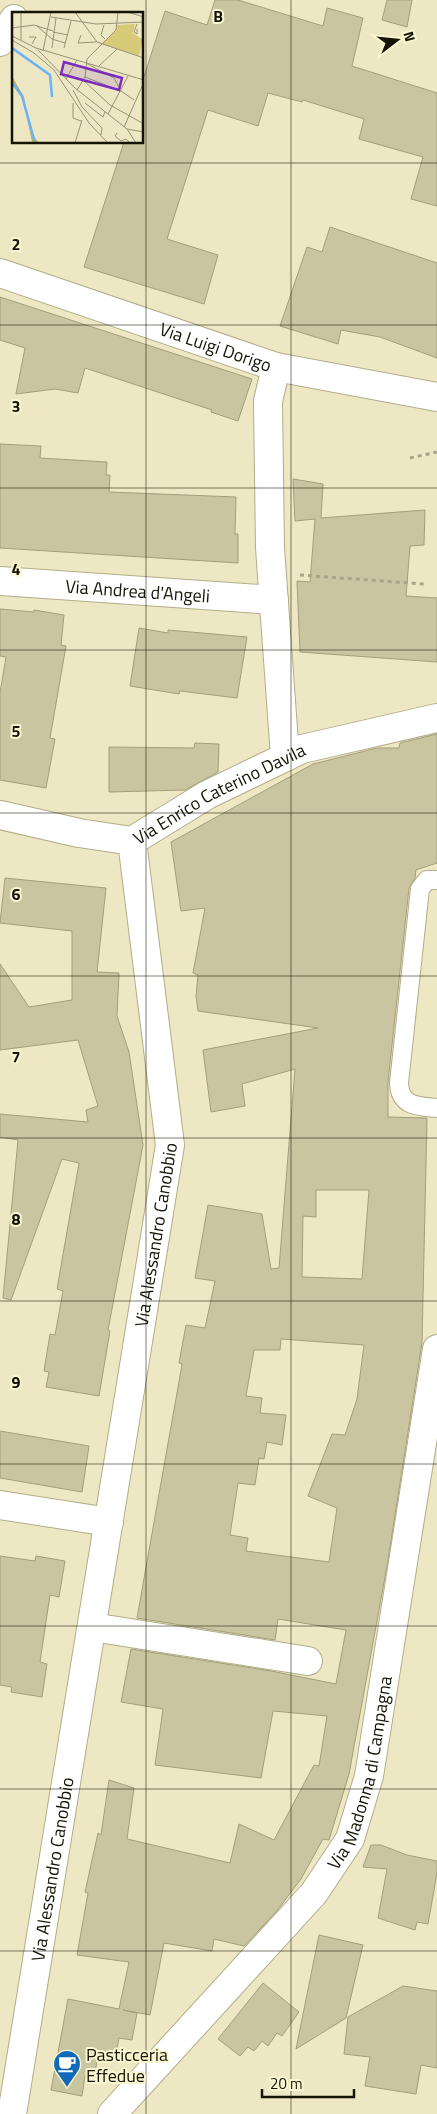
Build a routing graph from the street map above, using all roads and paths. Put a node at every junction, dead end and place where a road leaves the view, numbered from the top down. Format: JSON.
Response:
{"nodes":[{"id":1,"x":26,"y":0,"type":"edge"},
{"id":2,"x":18,"y":12,"type":"edge"},
{"id":3,"x":12,"y":23,"type":"edge"},
{"id":4,"x":0,"y":42,"type":"edge"},
{"id":5,"x":0,"y":274,"type":"edge"},
{"id":6,"x":276,"y":368,"type":"junction"},
{"id":7,"x":437,"y":398,"type":"edge"},
{"id":8,"x":437,"y":452,"type":"edge"},
{"id":9,"x":410,"y":458,"type":"dead end"},
{"id":10,"x":272,"y":573,"type":"junction"},
{"id":11,"x":0,"y":581,"type":"edge"},
{"id":12,"x":424,"y":584,"type":"dead end"},
{"id":13,"x":274,"y":600,"type":"junction"},
{"id":14,"x":437,"y":718,"type":"edge"},
{"id":15,"x":285,"y":757,"type":"junction"},
{"id":16,"x":0,"y":815,"type":"edge"},
{"id":17,"x":132,"y":840,"type":"junction"},
{"id":18,"x":437,"y":880,"type":"edge"},
{"id":19,"x":437,"y":1108,"type":"edge"},
{"id":20,"x":437,"y":1349,"type":"edge"},
{"id":21,"x":0,"y":1505,"type":"edge"},
{"id":22,"x":109,"y":1522,"type":"junction"},
{"id":23,"x":92,"y":1627,"type":"junction"},
{"id":24,"x":308,"y":1661,"type":"dead end"},
{"id":25,"x":12,"y":2114,"type":"edge"},
{"id":26,"x":112,"y":2114,"type":"edge"}],
"edges":[{"from":1,"to":2,"type":"street"},
{"from":3,"to":4,"type":"street"},
{"from":5,"to":6,"type":"street","name":"Via Luigi Dorigo"},
{"from":6,"to":7,"type":"street","name":"Via Luigi Dorigo"},
{"from":6,"to":10,"type":"street"},
{"from":8,"to":9,"type":"path"},
{"from":10,"to":12,"type":"path"},
{"from":10,"to":13,"type":"street"},
{"from":11,"to":13,"type":"street","name":"Via Andrea d'Angeli"},
{"from":13,"to":15,"type":"street"},
{"from":14,"to":15,"type":"street","name":"Via Enrico Caterino Davila"},
{"from":15,"to":17,"type":"street","name":"Via Enrico Caterino Davila"},
{"from":16,"to":17,"type":"street","name":"Via Enrico Caterino Davila"},
{"from":17,"to":22,"type":"street","name":"Via Alessandro Canobbio"},
{"from":18,"to":19,"type":"lane"},
{"from":20,"to":26,"type":"street","name":"Via Madonna di Campagna"},
{"from":21,"to":22,"type":"street"},
{"from":22,"to":23,"type":"street","name":"Via Alessandro Canobbio"},
{"from":23,"to":24,"type":"street"},
{"from":23,"to":25,"type":"street","name":"Via Alessandro Canobbio"}]}
